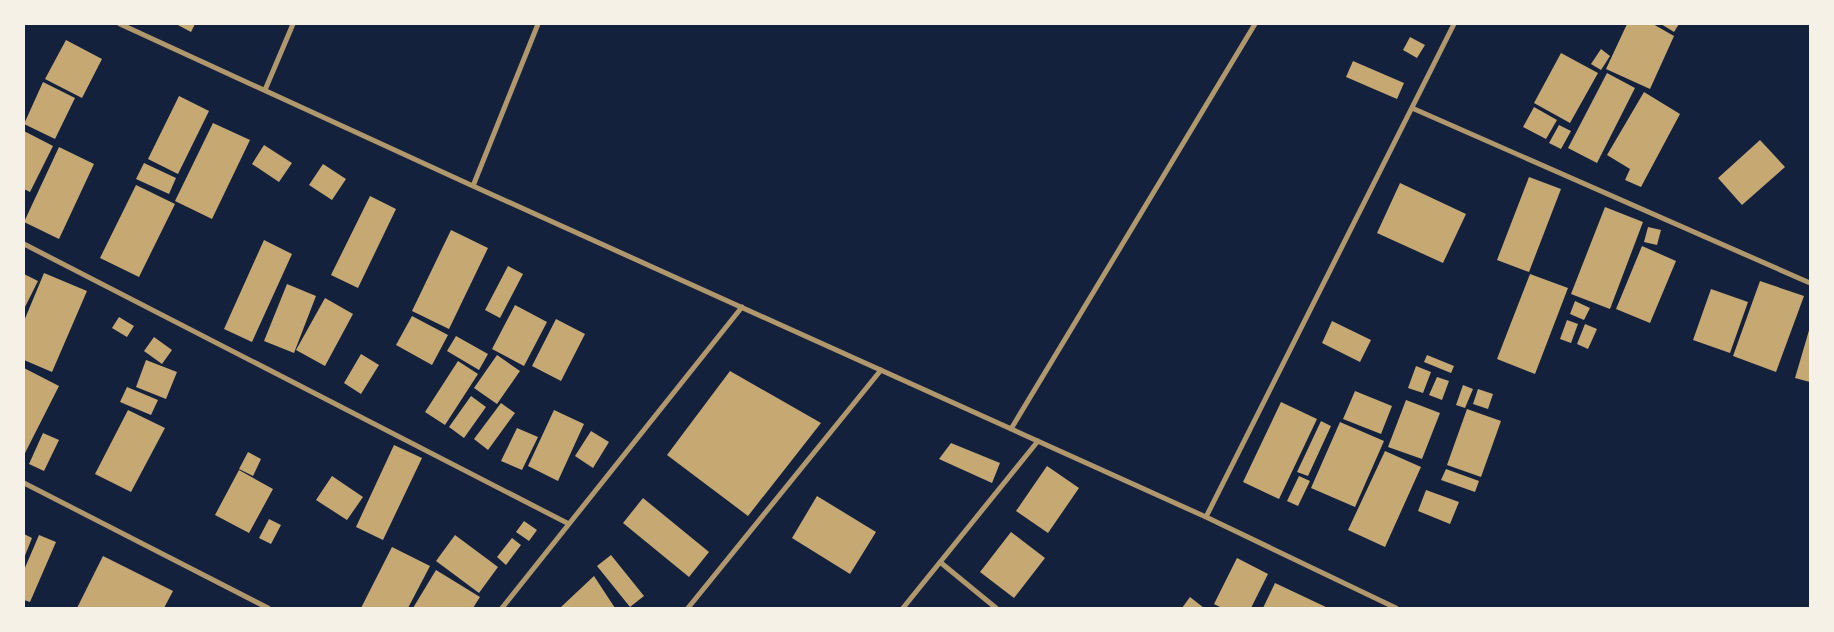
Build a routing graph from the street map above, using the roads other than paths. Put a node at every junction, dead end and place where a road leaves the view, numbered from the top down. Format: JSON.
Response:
{"nodes":[{"id":1,"x":120,"y":24,"type":"edge"},
{"id":2,"x":293,"y":24,"type":"edge"},
{"id":3,"x":538,"y":24,"type":"edge"},
{"id":4,"x":1255,"y":24,"type":"edge"},
{"id":5,"x":1454,"y":24,"type":"edge"},
{"id":6,"x":265,"y":90,"type":"junction"},
{"id":7,"x":1412,"y":108,"type":"junction"},
{"id":8,"x":473,"y":186,"type":"junction"},
{"id":9,"x":24,"y":244,"type":"edge"},
{"id":10,"x":1810,"y":283,"type":"edge"},
{"id":11,"x":742,"y":307,"type":"junction"},
{"id":12,"x":881,"y":370,"type":"junction"},
{"id":13,"x":1011,"y":429,"type":"junction"},
{"id":14,"x":1038,"y":441,"type":"junction"},
{"id":15,"x":24,"y":483,"type":"edge"},
{"id":16,"x":1206,"y":517,"type":"junction"},
{"id":17,"x":569,"y":524,"type":"junction"},
{"id":18,"x":940,"y":562,"type":"junction"},
{"id":19,"x":268,"y":608,"type":"edge"},
{"id":20,"x":502,"y":608,"type":"edge"},
{"id":21,"x":688,"y":608,"type":"edge"},
{"id":22,"x":903,"y":608,"type":"edge"},
{"id":23,"x":996,"y":608,"type":"edge"},
{"id":24,"x":1396,"y":608,"type":"edge"}],
"edges":[{"from":1,"to":6,"type":"street"},
{"from":2,"to":6,"type":"street"},
{"from":3,"to":8,"type":"street"},
{"from":4,"to":13,"type":"street"},
{"from":5,"to":7,"type":"street"},
{"from":6,"to":8,"type":"street"},
{"from":7,"to":10,"type":"street"},
{"from":7,"to":16,"type":"street"},
{"from":8,"to":11,"type":"street"},
{"from":9,"to":17,"type":"street"},
{"from":11,"to":12,"type":"street"},
{"from":11,"to":17,"type":"street"},
{"from":12,"to":13,"type":"street"},
{"from":12,"to":21,"type":"street"},
{"from":13,"to":14,"type":"street"},
{"from":14,"to":16,"type":"street"},
{"from":14,"to":18,"type":"street"},
{"from":15,"to":19,"type":"street"},
{"from":16,"to":24,"type":"street"},
{"from":17,"to":20,"type":"street"},
{"from":18,"to":22,"type":"street"},
{"from":18,"to":23,"type":"street"}]}
